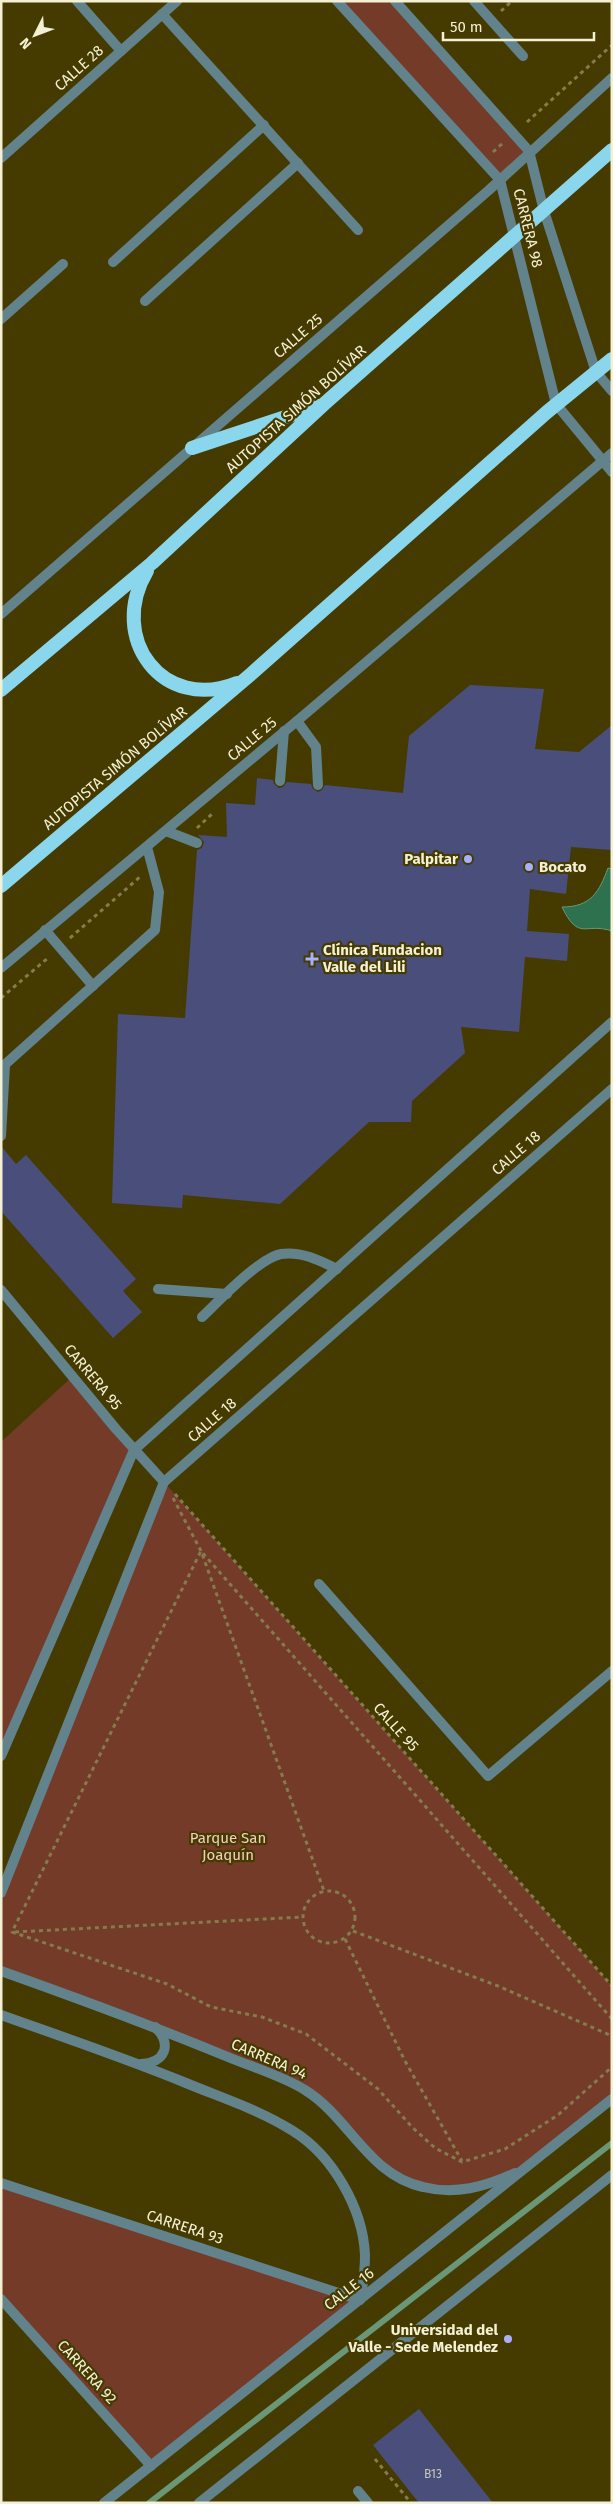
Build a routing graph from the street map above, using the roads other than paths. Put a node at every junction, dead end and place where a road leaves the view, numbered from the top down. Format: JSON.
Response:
{"nodes":[{"id":1,"x":76,"y":1,"type":"edge"},
{"id":2,"x":177,"y":1,"type":"edge"},
{"id":3,"x":337,"y":1,"type":"edge"},
{"id":4,"x":395,"y":1,"type":"edge"},
{"id":5,"x":474,"y":1,"type":"edge"},
{"id":6,"x":162,"y":14,"type":"junction"},
{"id":7,"x":122,"y":51,"type":"junction"},
{"id":8,"x":523,"y":56,"type":"dead end"},
{"id":9,"x":612,"y":78,"type":"edge"},
{"id":10,"x":264,"y":125,"type":"junction"},
{"id":11,"x":612,"y":150,"type":"edge"},
{"id":12,"x":529,"y":152,"type":"junction"},
{"id":13,"x":1,"y":158,"type":"edge"},
{"id":14,"x":298,"y":163,"type":"junction"},
{"id":15,"x":500,"y":180,"type":"junction"},
{"id":16,"x":544,"y":211,"type":"junction"},
{"id":17,"x":358,"y":230,"type":"dead end"},
{"id":18,"x":515,"y":238,"type":"junction"},
{"id":19,"x":113,"y":262,"type":"dead end"},
{"id":20,"x":63,"y":264,"type":"dead end"},
{"id":21,"x":145,"y":300,"type":"dead end"},
{"id":22,"x":1,"y":319,"type":"edge"},
{"id":23,"x":612,"y":359,"type":"edge"},
{"id":24,"x":596,"y":372,"type":"junction"},
{"id":25,"x":612,"y":391,"type":"edge"},
{"id":26,"x":324,"y":404,"type":"junction"},
{"id":27,"x":556,"y":404,"type":"junction"},
{"id":28,"x":192,"y":448,"type":"junction"},
{"id":29,"x":612,"y":453,"type":"edge"},
{"id":30,"x":602,"y":461,"type":"junction"},
{"id":31,"x":612,"y":472,"type":"edge"},
{"id":32,"x":152,"y":563,"type":"junction"},
{"id":33,"x":1,"y":614,"type":"edge"},
{"id":34,"x":250,"y":674,"type":"junction"},
{"id":35,"x":1,"y":690,"type":"edge"},
{"id":36,"x":297,"y":721,"type":"junction"},
{"id":37,"x":284,"y":730,"type":"junction"},
{"id":38,"x":280,"y":781,"type":"dead end"},
{"id":39,"x":318,"y":785,"type":"dead end"},
{"id":40,"x":166,"y":831,"type":"junction"},
{"id":41,"x":197,"y":843,"type":"dead end"},
{"id":42,"x":148,"y":847,"type":"junction"},
{"id":43,"x":1,"y":886,"type":"edge"},
{"id":44,"x":45,"y":930,"type":"junction"},
{"id":45,"x":1,"y":968,"type":"edge"},
{"id":46,"x":92,"y":986,"type":"junction"},
{"id":47,"x":612,"y":1022,"type":"edge"},
{"id":48,"x":3,"y":1066,"type":"edge"},
{"id":49,"x":611,"y":1090,"type":"edge"},
{"id":50,"x":1,"y":1136,"type":"edge"},
{"id":51,"x":336,"y":1269,"type":"junction"},
{"id":52,"x":158,"y":1289,"type":"dead end"},
{"id":53,"x":1,"y":1290,"type":"edge"},
{"id":54,"x":227,"y":1294,"type":"junction"},
{"id":55,"x":202,"y":1317,"type":"dead end"},
{"id":56,"x":134,"y":1450,"type":"junction"},
{"id":57,"x":164,"y":1482,"type":"junction"},
{"id":58,"x":319,"y":1584,"type":"dead end"},
{"id":59,"x":612,"y":1671,"type":"edge"},
{"id":60,"x":1,"y":1756,"type":"edge"},
{"id":61,"x":1,"y":1893,"type":"edge"},
{"id":62,"x":1,"y":1971,"type":"edge"},
{"id":63,"x":1,"y":2015,"type":"edge"},
{"id":64,"x":154,"y":2026,"type":"junction"},
{"id":65,"x":140,"y":2064,"type":"junction"},
{"id":66,"x":612,"y":2098,"type":"edge"},
{"id":67,"x":529,"y":2166,"type":"junction"},
{"id":68,"x":612,"y":2175,"type":"edge"},
{"id":69,"x":1,"y":2183,"type":"edge"},
{"id":70,"x":1,"y":2299,"type":"edge"},
{"id":71,"x":360,"y":2300,"type":"junction"},
{"id":72,"x":151,"y":2466,"type":"junction"},
{"id":73,"x":358,"y":2491,"type":"dead end"},
{"id":74,"x":104,"y":2503,"type":"edge"},
{"id":75,"x":198,"y":2503,"type":"edge"},
{"id":76,"x":368,"y":2503,"type":"edge"}],
"edges":[{"from":1,"to":7,"type":"street"},
{"from":2,"to":6,"type":"street","name":"CALLE 28"},
{"from":3,"to":15,"type":"street","name":"CARRERA 98"},
{"from":4,"to":12,"type":"street","name":"CARRERA 98"},
{"from":5,"to":8,"type":"street"},
{"from":6,"to":7,"type":"street","name":"CALLE 28"},
{"from":6,"to":10,"type":"street"},
{"from":7,"to":13,"type":"street","name":"CALLE 28"},
{"from":9,"to":12,"type":"street","name":"CALLE 25"},
{"from":10,"to":14,"type":"street"},
{"from":10,"to":19,"type":"street"},
{"from":11,"to":16,"type":"highway","name":"AUTOPISTA SIMÓN BOLÍVAR"},
{"from":12,"to":15,"type":"street","name":"CALLE 25"},
{"from":12,"to":16,"type":"street","name":"CARRERA 98"},
{"from":14,"to":17,"type":"street"},
{"from":14,"to":21,"type":"street"},
{"from":15,"to":18,"type":"street","name":"CARRERA 98"},
{"from":15,"to":28,"type":"street","name":"CALLE 25"},
{"from":16,"to":18,"type":"highway","name":"AUTOPISTA SIMÓN BOLÍVAR"},
{"from":16,"to":24,"type":"street","name":"CARRERA 98"},
{"from":18,"to":26,"type":"highway","name":"AUTOPISTA SIMÓN BOLÍVAR"},
{"from":18,"to":27,"type":"street","name":"CARRERA 98"},
{"from":20,"to":22,"type":"street"},
{"from":23,"to":24,"type":"highway","name":"AUTOPISTA SIMÓN BOLÍVAR"},
{"from":24,"to":25,"type":"street","name":"CARRERA 98"},
{"from":24,"to":27,"type":"highway","name":"AUTOPISTA SIMÓN BOLÍVAR"},
{"from":26,"to":28,"type":"highway"},
{"from":26,"to":32,"type":"highway","name":"AUTOPISTA SIMÓN BOLÍVAR"},
{"from":27,"to":30,"type":"street","name":"CARRERA 98"},
{"from":27,"to":34,"type":"highway","name":"AUTOPISTA SIMÓN BOLÍVAR"},
{"from":28,"to":33,"type":"street","name":"CALLE 25"},
{"from":29,"to":30,"type":"street","name":"CALLE 25"},
{"from":30,"to":31,"type":"street","name":"CARRERA 98"},
{"from":30,"to":36,"type":"street","name":"CALLE 25"},
{"from":32,"to":34,"type":"highway"},
{"from":32,"to":35,"type":"highway","name":"AUTOPISTA SIMÓN BOLÍVAR"},
{"from":34,"to":43,"type":"highway","name":"AUTOPISTA SIMÓN BOLÍVAR"},
{"from":36,"to":37,"type":"street","name":"CALLE 25"},
{"from":36,"to":39,"type":"street"},
{"from":37,"to":38,"type":"street"},
{"from":37,"to":40,"type":"street","name":"CALLE 25"},
{"from":40,"to":41,"type":"street"},
{"from":40,"to":42,"type":"street","name":"CALLE 25"},
{"from":42,"to":44,"type":"street","name":"CALLE 25"},
{"from":42,"to":46,"type":"street"},
{"from":44,"to":45,"type":"street","name":"CALLE 25"},
{"from":44,"to":46,"type":"street"},
{"from":46,"to":48,"type":"street"},
{"from":47,"to":51,"type":"street","name":"CALLE 18"},
{"from":48,"to":50,"type":"street"},
{"from":49,"to":57,"type":"street","name":"CALLE 18"},
{"from":51,"to":54,"type":"street"},
{"from":51,"to":56,"type":"street","name":"CALLE 18"},
{"from":52,"to":54,"type":"street"},
{"from":53,"to":56,"type":"street","name":"CARRERA 95"},
{"from":54,"to":55,"type":"street"},
{"from":56,"to":57,"type":"street","name":"CARRERA 95"},
{"from":56,"to":60,"type":"street","name":"CALLE 18"},
{"from":57,"to":61,"type":"street","name":"CALLE 18"},
{"from":58,"to":59,"type":"street"},
{"from":62,"to":64,"type":"street","name":"CARRERA 94"},
{"from":63,"to":65,"type":"street"},
{"from":64,"to":65,"type":"street"},
{"from":64,"to":67,"type":"street","name":"CARRERA 94"},
{"from":65,"to":71,"type":"street"},
{"from":66,"to":67,"type":"street","name":"CALLE 16"},
{"from":67,"to":71,"type":"street","name":"CALLE 16"},
{"from":68,"to":75,"type":"street"},
{"from":69,"to":71,"type":"street","name":"CARRERA 93"},
{"from":70,"to":72,"type":"street","name":"CARRERA 92"},
{"from":71,"to":72,"type":"street","name":"CALLE 16"},
{"from":72,"to":74,"type":"street","name":"CALLE 16"},
{"from":73,"to":76,"type":"street"}]}
